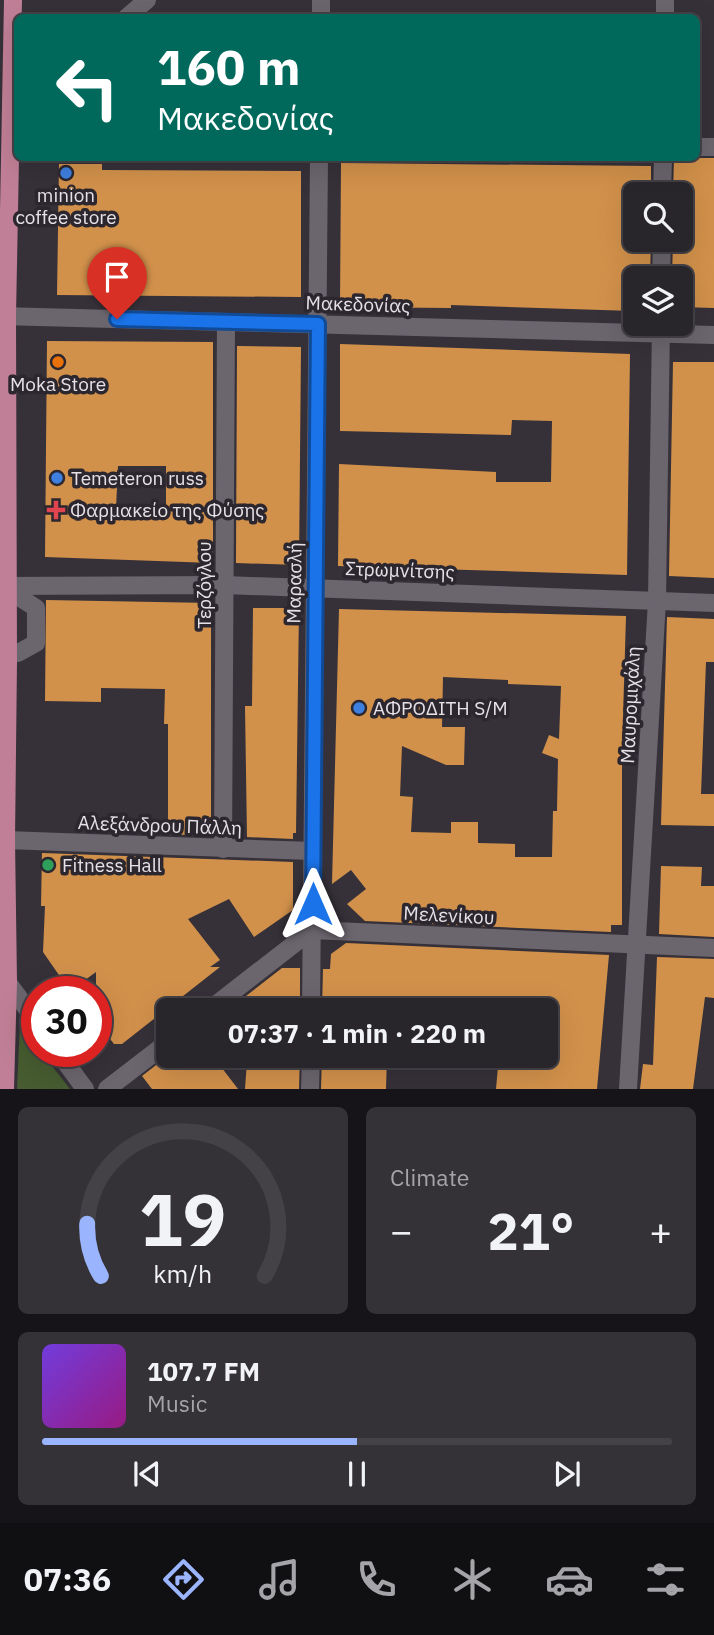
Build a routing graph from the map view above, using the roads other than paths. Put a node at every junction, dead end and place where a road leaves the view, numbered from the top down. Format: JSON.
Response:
{"nodes":[{"id":1,"x":13,"y":0,"type":"edge"},
{"id":2,"x":147,"y":0,"type":"edge"},
{"id":3,"x":131,"y":14,"type":"edge"},
{"id":4,"x":10,"y":79,"type":"edge"},
{"id":5,"x":14,"y":141,"type":"edge"},
{"id":6,"x":319,"y":161,"type":"edge"},
{"id":7,"x":663,"y":161,"type":"edge"},
{"id":8,"x":663,"y":182,"type":"edge"},
{"id":9,"x":4,"y":316,"type":"edge"},
{"id":10,"x":226,"y":322,"type":"junction"},
{"id":11,"x":318,"y":324,"type":"junction"},
{"id":12,"x":623,"y":328,"type":"edge"},
{"id":13,"x":693,"y":333,"type":"edge"},
{"id":14,"x":714,"y":335,"type":"edge"},
{"id":15,"x":661,"y":336,"type":"edge"},
{"id":16,"x":225,"y":585,"type":"junction"},
{"id":17,"x":315,"y":588,"type":"junction"},
{"id":18,"x":9,"y":590,"type":"edge"},
{"id":19,"x":657,"y":601,"type":"junction"},
{"id":20,"x":714,"y":603,"type":"edge"},
{"id":21,"x":18,"y":653,"type":"dead end"},
{"id":22,"x":6,"y":840,"type":"junction"},
{"id":23,"x":223,"y":849,"type":"junction"},
{"id":24,"x":313,"y":851,"type":"junction"},
{"id":25,"x":312,"y":930,"type":"junction"},
{"id":26,"x":637,"y":946,"type":"junction"},
{"id":27,"x":714,"y":948,"type":"edge"},
{"id":28,"x":4,"y":977,"type":"edge"},
{"id":29,"x":224,"y":998,"type":"edge"},
{"id":30,"x":311,"y":998,"type":"edge"},
{"id":31,"x":21,"y":1000,"type":"edge"},
{"id":32,"x":156,"y":1051,"type":"edge"},
{"id":33,"x":69,"y":1067,"type":"edge"},
{"id":34,"x":311,"y":1068,"type":"edge"},
{"id":35,"x":5,"y":1089,"type":"edge"},
{"id":36,"x":85,"y":1089,"type":"edge"},
{"id":37,"x":107,"y":1089,"type":"edge"},
{"id":38,"x":310,"y":1089,"type":"edge"},
{"id":39,"x":628,"y":1089,"type":"edge"}],
"edges":[{"from":1,"to":4,"type":"main road"},
{"from":2,"to":3,"type":"street"},
{"from":4,"to":5,"type":"main road"},
{"from":5,"to":9,"type":"main road"},
{"from":6,"to":11,"type":"street","name":"Μαρασλή"},
{"from":7,"to":8,"type":"street"},
{"from":9,"to":10,"type":"street","name":"Μακεδονίας"},
{"from":9,"to":18,"type":"main road"},
{"from":10,"to":11,"type":"street","name":"Μακεδονίας"},
{"from":10,"to":16,"type":"street","name":"Τερζόγλου"},
{"from":11,"to":12,"type":"street","name":"Μακεδονίας"},
{"from":11,"to":17,"type":"street","name":"Μαρασλή"},
{"from":13,"to":14,"type":"street","name":"Μακεδονίας"},
{"from":15,"to":19,"type":"street","name":"Μαυρομιχάλη"},
{"from":16,"to":17,"type":"street","name":"Στρωμνίτσης"},
{"from":16,"to":18,"type":"street","name":"Στρωμνίτσης"},
{"from":16,"to":23,"type":"street","name":"Τερζόγλου"},
{"from":17,"to":19,"type":"street","name":"Στρωμνίτσης"},
{"from":17,"to":24,"type":"street","name":"Μαρασλή"},
{"from":18,"to":21,"type":"street"},
{"from":18,"to":22,"type":"main road"},
{"from":19,"to":20,"type":"street","name":"Στρωμνίτσης"},
{"from":19,"to":26,"type":"street","name":"Μαυρομιχάλη"},
{"from":22,"to":23,"type":"street","name":"Αλεξάνδρου Πάλλη"},
{"from":22,"to":28,"type":"main road"},
{"from":23,"to":24,"type":"street","name":"Αλεξάνδρου Πάλλη"},
{"from":24,"to":25,"type":"street","name":"Μαρασλή"},
{"from":25,"to":26,"type":"street","name":"Μελενίκου"},
{"from":25,"to":29,"type":"street"},
{"from":25,"to":30,"type":"street","name":"Μαρασλή"},
{"from":26,"to":27,"type":"street","name":"Μελενίκου"},
{"from":26,"to":39,"type":"street","name":"Μαυρομιχάλη"},
{"from":28,"to":31,"type":"street"},
{"from":28,"to":35,"type":"main road"},
{"from":32,"to":37,"type":"street"},
{"from":33,"to":36,"type":"street"},
{"from":34,"to":38,"type":"street"}]}
